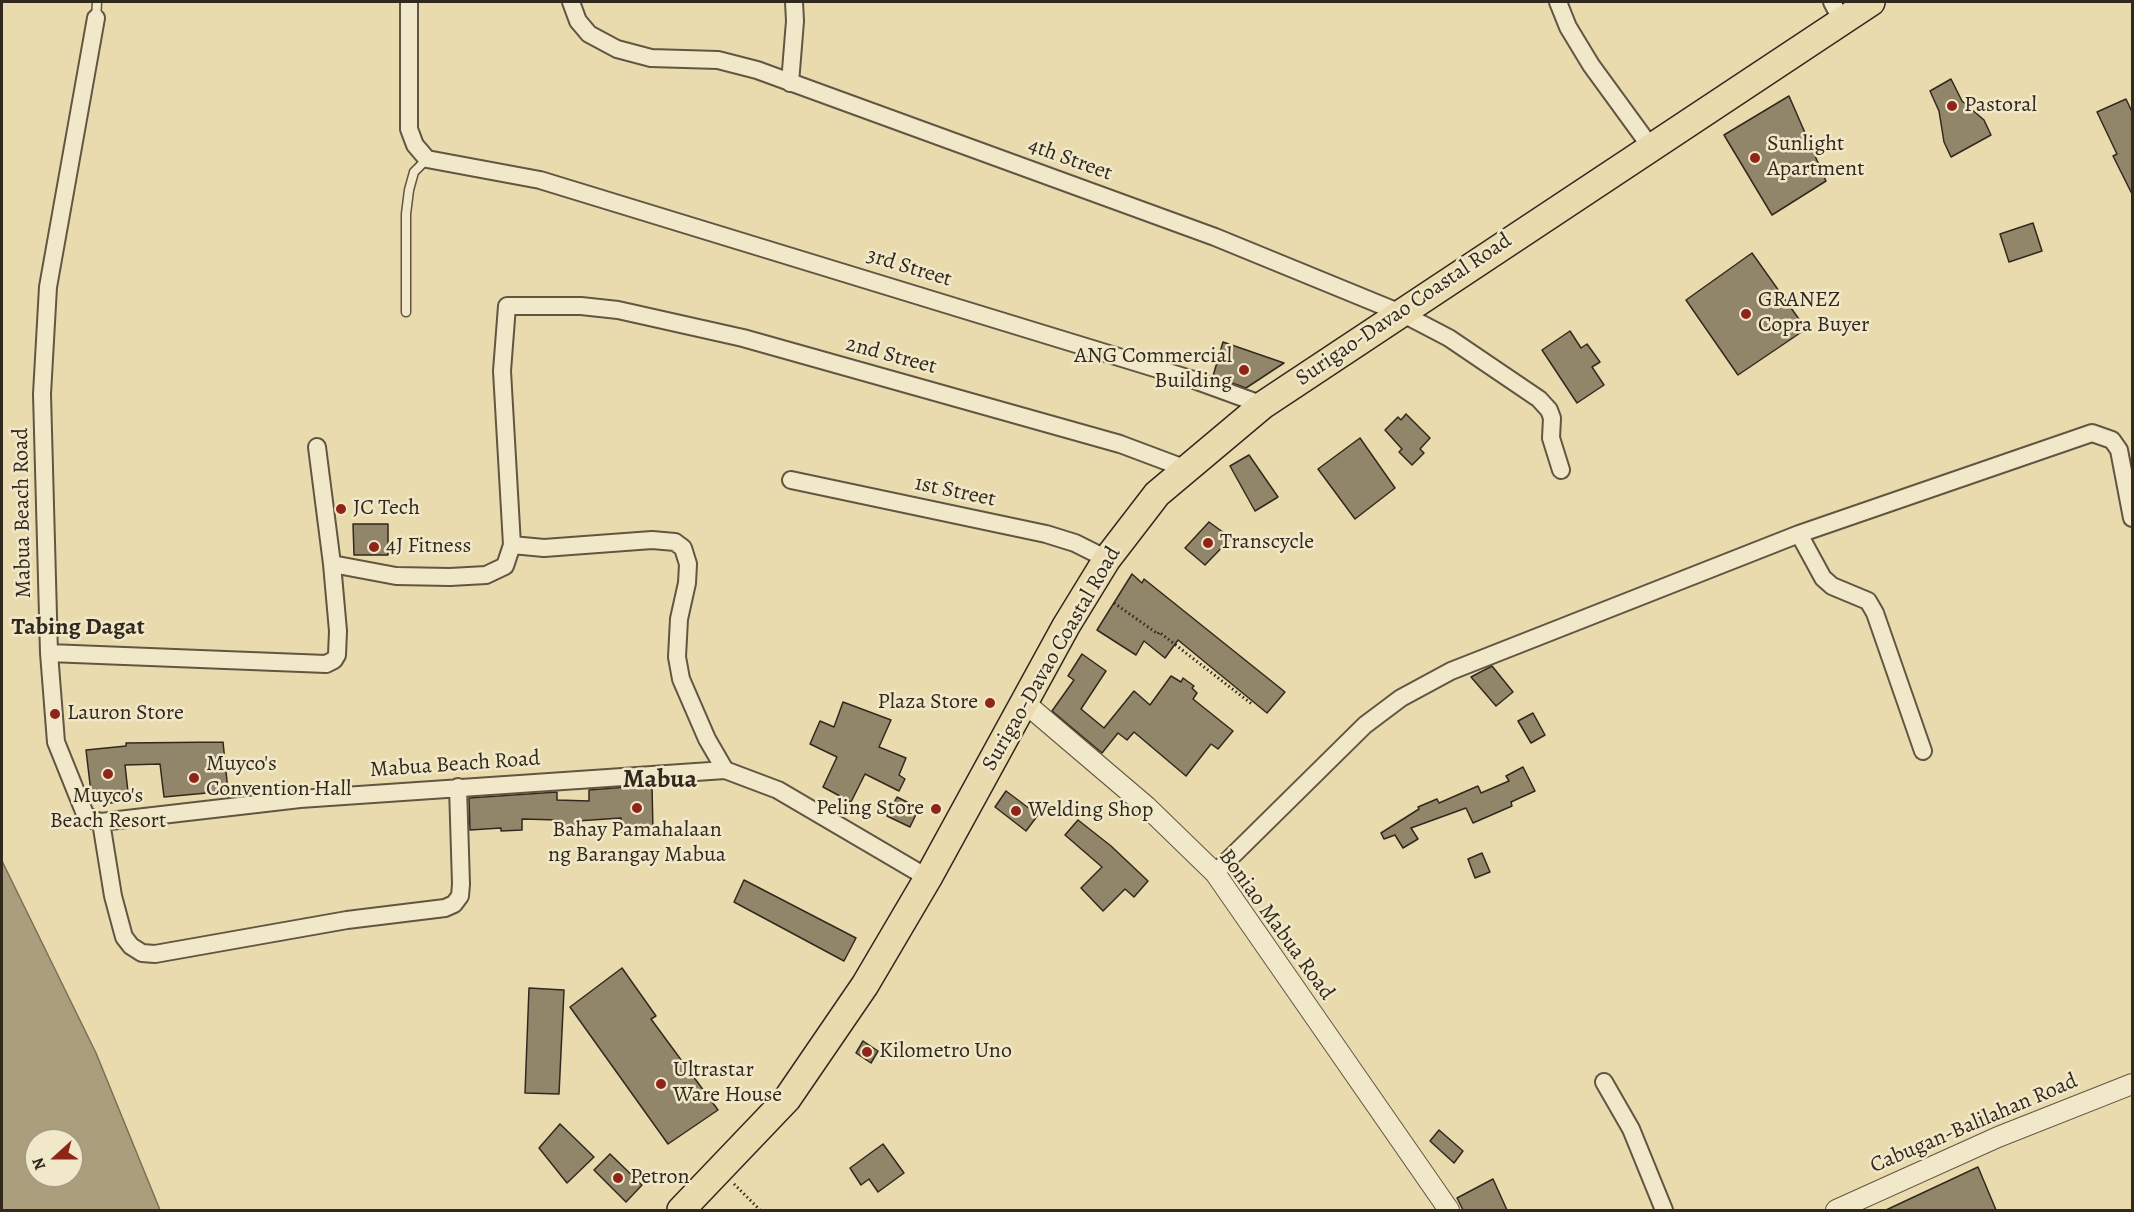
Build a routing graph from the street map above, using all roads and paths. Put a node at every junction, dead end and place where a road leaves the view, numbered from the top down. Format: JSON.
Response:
{"nodes":[{"id":1,"x":409,"y":2,"type":"edge"},
{"id":2,"x":571,"y":2,"type":"edge"},
{"id":3,"x":794,"y":2,"type":"edge"},
{"id":4,"x":1558,"y":2,"type":"edge"},
{"id":5,"x":1871,"y":2,"type":"edge"},
{"id":6,"x":97,"y":10,"type":"edge"},
{"id":7,"x":1837,"y":11,"type":"edge"},
{"id":8,"x":790,"y":83,"type":"junction"},
{"id":9,"x":1650,"y":146,"type":"junction"},
{"id":10,"x":427,"y":159,"type":"junction"},
{"id":11,"x":406,"y":312,"type":"dead end"},
{"id":12,"x":1403,"y":314,"type":"junction"},
{"id":13,"x":1263,"y":405,"type":"junction"},
{"id":14,"x":317,"y":447,"type":"dead end"},
{"id":15,"x":1184,"y":468,"type":"junction"},
{"id":16,"x":1561,"y":470,"type":"dead end"},
{"id":17,"x":791,"y":480,"type":"dead end"},
{"id":18,"x":2133,"y":518,"type":"edge"},
{"id":19,"x":1799,"y":534,"type":"junction"},
{"id":20,"x":512,"y":545,"type":"junction"},
{"id":21,"x":1107,"y":559,"type":"junction"},
{"id":22,"x":332,"y":564,"type":"junction"},
{"id":23,"x":1114,"y":603,"type":"dead end"},
{"id":24,"x":49,"y":652,"type":"junction"},
{"id":25,"x":1025,"y":704,"type":"junction"},
{"id":26,"x":1252,"y":705,"type":"dead end"},
{"id":27,"x":1923,"y":751,"type":"dead end"},
{"id":28,"x":725,"y":770,"type":"junction"},
{"id":29,"x":458,"y":787,"type":"junction"},
{"id":30,"x":101,"y":822,"type":"junction"},
{"id":31,"x":1215,"y":873,"type":"junction"},
{"id":32,"x":928,"y":878,"type":"junction"},
{"id":33,"x":1604,"y":1082,"type":"dead end"},
{"id":34,"x":2133,"y":1084,"type":"edge"},
{"id":35,"x":720,"y":1170,"type":"junction"},
{"id":36,"x":681,"y":1210,"type":"edge"},
{"id":37,"x":760,"y":1210,"type":"edge"},
{"id":38,"x":1449,"y":1210,"type":"edge"},
{"id":39,"x":1664,"y":1210,"type":"edge"},
{"id":40,"x":1836,"y":1210,"type":"edge"}],
"edges":[{"from":1,"to":10,"type":"street"},
{"from":2,"to":8,"type":"street","name":"4th Street"},
{"from":3,"to":8,"type":"street"},
{"from":4,"to":9,"type":"street"},
{"from":5,"to":7,"type":"highway","name":"Surigao-Davao Coastal Road"},
{"from":6,"to":24,"type":"street","name":"Mabua Beach Road"},
{"from":7,"to":9,"type":"highway","name":"Surigao-Davao Coastal Road"},
{"from":8,"to":12,"type":"street","name":"4th Street"},
{"from":9,"to":12,"type":"highway","name":"Surigao-Davao Coastal Road"},
{"from":10,"to":11,"type":"lane"},
{"from":10,"to":13,"type":"street","name":"3rd Street"},
{"from":12,"to":13,"type":"highway","name":"Surigao-Davao Coastal Road"},
{"from":12,"to":16,"type":"street","name":"4th Street"},
{"from":13,"to":15,"type":"highway","name":"Surigao-Davao Coastal Road"},
{"from":14,"to":22,"type":"street"},
{"from":15,"to":20,"type":"street","name":"2nd Street"},
{"from":15,"to":21,"type":"highway","name":"Surigao-Davao Coastal Road"},
{"from":17,"to":21,"type":"street","name":"1st Street"},
{"from":18,"to":19,"type":"street"},
{"from":19,"to":27,"type":"street"},
{"from":19,"to":31,"type":"street"},
{"from":20,"to":22,"type":"street"},
{"from":20,"to":28,"type":"street"},
{"from":21,"to":25,"type":"highway","name":"Surigao-Davao Coastal Road"},
{"from":22,"to":24,"type":"street"},
{"from":23,"to":26,"type":"path"},
{"from":24,"to":30,"type":"street","name":"Mabua Beach Road"},
{"from":25,"to":31,"type":"street","name":"Boniao Mabua Road"},
{"from":25,"to":32,"type":"highway","name":"Surigao-Davao Coastal Road"},
{"from":28,"to":29,"type":"street","name":"Mabua Beach Road"},
{"from":28,"to":32,"type":"street","name":"Mabua Beach Road"},
{"from":29,"to":30,"type":"street","name":"Mabua Beach Road"},
{"from":29,"to":30,"type":"street"},
{"from":31,"to":38,"type":"street","name":"Boniao Mabua Road"},
{"from":32,"to":35,"type":"highway","name":"Surigao-Davao Coastal Road"},
{"from":33,"to":39,"type":"street"},
{"from":34,"to":40,"type":"street","name":"Cabugan-Balilahan Road"},
{"from":35,"to":36,"type":"highway","name":"Surigao-Davao Coastal Road"},
{"from":35,"to":37,"type":"path"}]}
